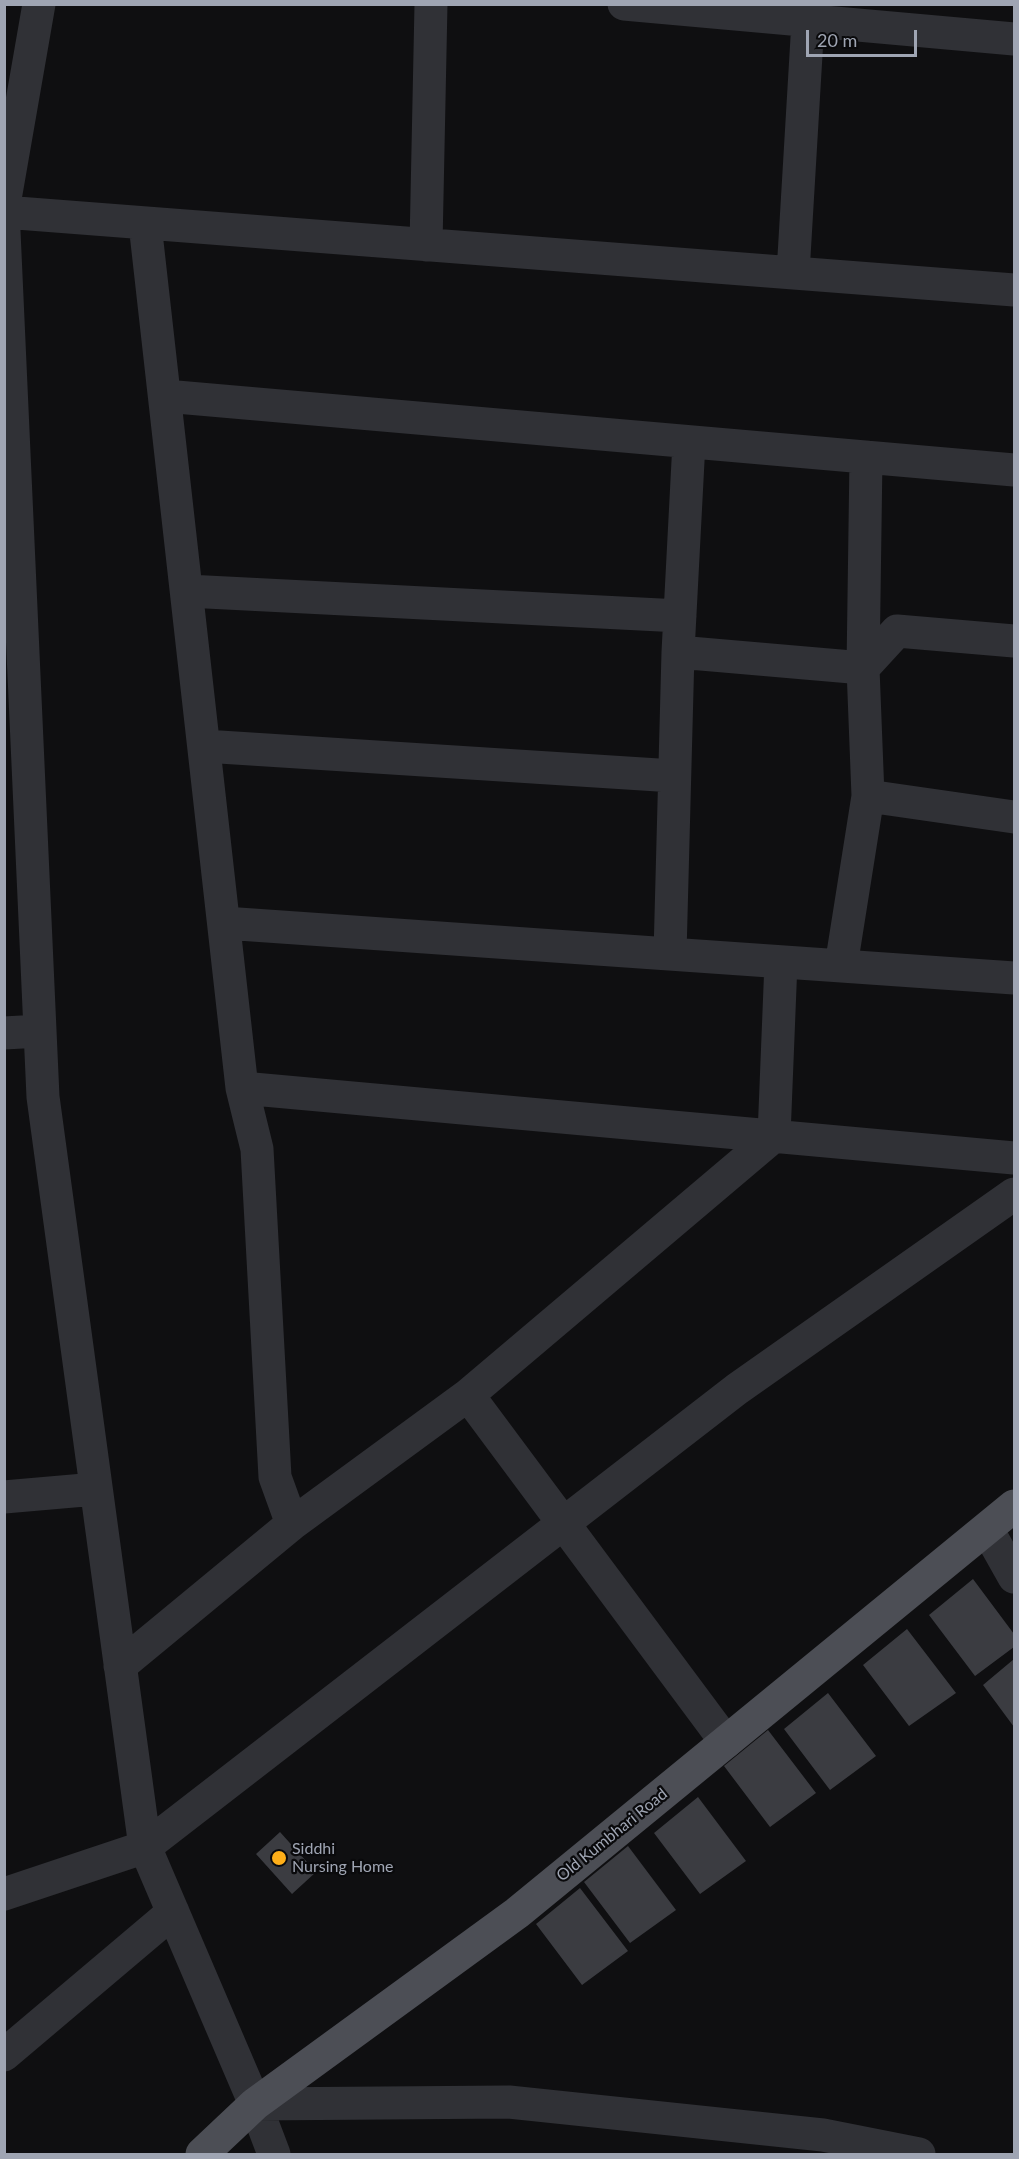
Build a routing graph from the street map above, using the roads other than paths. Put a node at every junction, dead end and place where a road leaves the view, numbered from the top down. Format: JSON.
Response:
{"nodes":[{"id":1,"x":39,"y":4,"type":"edge"},
{"id":2,"x":431,"y":4,"type":"edge"},
{"id":3,"x":624,"y":4,"type":"edge"},
{"id":4,"x":808,"y":21,"type":"junction"},
{"id":5,"x":1014,"y":39,"type":"edge"},
{"id":6,"x":4,"y":205,"type":"edge"},
{"id":7,"x":4,"y":212,"type":"edge"},
{"id":8,"x":146,"y":224,"type":"junction"},
{"id":9,"x":4,"y":231,"type":"edge"},
{"id":10,"x":426,"y":245,"type":"junction"},
{"id":11,"x":793,"y":273,"type":"junction"},
{"id":12,"x":6,"y":289,"type":"edge"},
{"id":13,"x":1014,"y":290,"type":"edge"},
{"id":14,"x":165,"y":396,"type":"junction"},
{"id":15,"x":690,"y":442,"type":"junction"},
{"id":16,"x":866,"y":457,"type":"junction"},
{"id":17,"x":1014,"y":470,"type":"edge"},
{"id":18,"x":12,"y":564,"type":"edge"},
{"id":19,"x":187,"y":591,"type":"junction"},
{"id":20,"x":680,"y":616,"type":"junction"},
{"id":21,"x":1014,"y":641,"type":"edge"},
{"id":22,"x":678,"y":652,"type":"junction"},
{"id":23,"x":863,"y":668,"type":"junction"},
{"id":24,"x":204,"y":746,"type":"junction"},
{"id":25,"x":674,"y":776,"type":"junction"},
{"id":26,"x":868,"y":796,"type":"junction"},
{"id":27,"x":1014,"y":817,"type":"edge"},
{"id":28,"x":224,"y":923,"type":"junction"},
{"id":29,"x":670,"y":954,"type":"junction"},
{"id":30,"x":781,"y":962,"type":"junction"},
{"id":31,"x":841,"y":966,"type":"junction"},
{"id":32,"x":1014,"y":978,"type":"edge"},
{"id":33,"x":40,"y":1031,"type":"junction"},
{"id":34,"x":4,"y":1033,"type":"edge"},
{"id":35,"x":242,"y":1088,"type":"junction"},
{"id":36,"x":774,"y":1136,"type":"junction"},
{"id":37,"x":1014,"y":1158,"type":"edge"},
{"id":38,"x":1014,"y":1194,"type":"edge"},
{"id":39,"x":468,"y":1395,"type":"junction"},
{"id":40,"x":96,"y":1489,"type":"junction"},
{"id":41,"x":4,"y":1497,"type":"edge"},
{"id":42,"x":1014,"y":1506,"type":"edge"},
{"id":43,"x":564,"y":1522,"type":"junction"},
{"id":44,"x":291,"y":1524,"type":"junction"},
{"id":45,"x":987,"y":1529,"type":"junction"},
{"id":46,"x":1014,"y":1577,"type":"edge"},
{"id":47,"x":120,"y":1666,"type":"junction"},
{"id":48,"x":726,"y":1742,"type":"junction"},
{"id":49,"x":145,"y":1848,"type":"junction"},
{"id":50,"x":4,"y":1894,"type":"edge"},
{"id":51,"x":173,"y":1912,"type":"junction"},
{"id":52,"x":4,"y":2055,"type":"edge"},
{"id":53,"x":255,"y":2104,"type":"junction"},
{"id":54,"x":202,"y":2154,"type":"edge"},
{"id":55,"x":274,"y":2154,"type":"edge"},
{"id":56,"x":919,"y":2154,"type":"edge"}],
"edges":[{"from":1,"to":6,"type":"street"},
{"from":2,"to":10,"type":"street"},
{"from":3,"to":4,"type":"street"},
{"from":4,"to":5,"type":"street"},
{"from":4,"to":11,"type":"street"},
{"from":7,"to":8,"type":"street"},
{"from":8,"to":10,"type":"street"},
{"from":8,"to":14,"type":"street"},
{"from":9,"to":12,"type":"street"},
{"from":10,"to":11,"type":"street"},
{"from":11,"to":13,"type":"street"},
{"from":12,"to":18,"type":"street"},
{"from":14,"to":15,"type":"street"},
{"from":14,"to":19,"type":"street"},
{"from":15,"to":16,"type":"street"},
{"from":15,"to":20,"type":"street"},
{"from":16,"to":17,"type":"street"},
{"from":16,"to":23,"type":"street"},
{"from":18,"to":33,"type":"street"},
{"from":19,"to":20,"type":"street"},
{"from":19,"to":24,"type":"street"},
{"from":20,"to":22,"type":"street"},
{"from":21,"to":23,"type":"street"},
{"from":22,"to":23,"type":"street"},
{"from":22,"to":25,"type":"street"},
{"from":23,"to":26,"type":"street"},
{"from":24,"to":25,"type":"street"},
{"from":24,"to":28,"type":"street"},
{"from":25,"to":29,"type":"street"},
{"from":26,"to":27,"type":"street"},
{"from":26,"to":31,"type":"street"},
{"from":28,"to":29,"type":"street"},
{"from":28,"to":35,"type":"street"},
{"from":29,"to":30,"type":"street"},
{"from":30,"to":31,"type":"street"},
{"from":30,"to":36,"type":"street"},
{"from":31,"to":32,"type":"street"},
{"from":33,"to":34,"type":"street"},
{"from":33,"to":40,"type":"street"},
{"from":35,"to":36,"type":"street"},
{"from":35,"to":44,"type":"street"},
{"from":36,"to":37,"type":"street"},
{"from":36,"to":39,"type":"street"},
{"from":38,"to":43,"type":"street"},
{"from":39,"to":43,"type":"street"},
{"from":39,"to":44,"type":"street"},
{"from":40,"to":41,"type":"street"},
{"from":40,"to":47,"type":"street"},
{"from":42,"to":45,"type":"main road","name":"Old Kumbhari Road"},
{"from":43,"to":48,"type":"street"},
{"from":43,"to":49,"type":"street"},
{"from":44,"to":47,"type":"street"},
{"from":45,"to":46,"type":"street"},
{"from":45,"to":48,"type":"main road","name":"Old Kumbhari Road"},
{"from":47,"to":49,"type":"street"},
{"from":48,"to":53,"type":"main road","name":"Old Kumbhari Road"},
{"from":49,"to":50,"type":"street"},
{"from":49,"to":51,"type":"street"},
{"from":51,"to":52,"type":"street"},
{"from":51,"to":53,"type":"street"},
{"from":53,"to":54,"type":"main road","name":"Old Kumbhari Road"},
{"from":53,"to":55,"type":"street"},
{"from":53,"to":56,"type":"street"}]}
